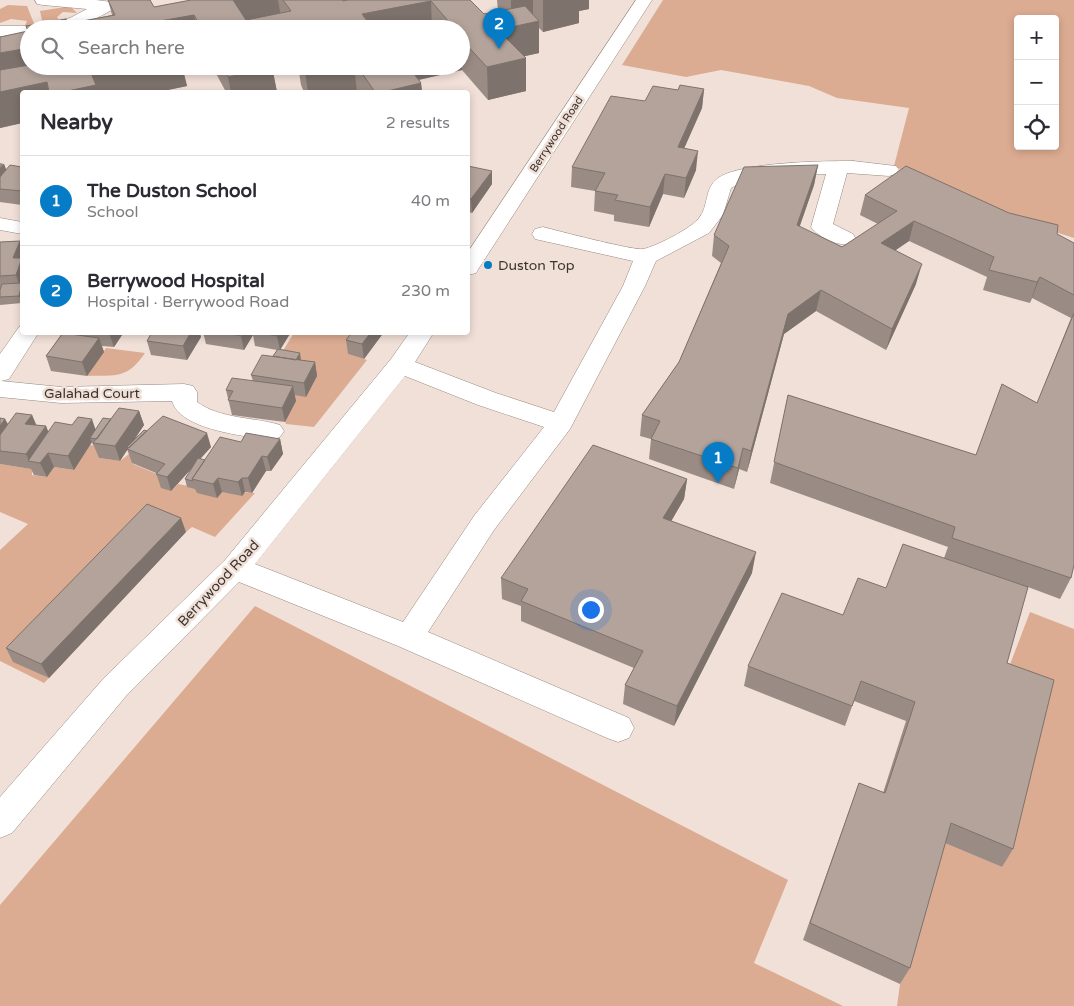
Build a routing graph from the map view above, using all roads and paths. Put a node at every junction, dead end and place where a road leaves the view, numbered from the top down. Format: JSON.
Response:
{"nodes":[{"id":1,"x":43,"y":0,"type":"edge"},
{"id":2,"x":644,"y":0,"type":"edge"},
{"id":3,"x":81,"y":20,"type":"edge"},
{"id":4,"x":0,"y":31,"type":"edge"},
{"id":5,"x":20,"y":31,"type":"edge"},
{"id":6,"x":838,"y":168,"type":"junction"},
{"id":7,"x":889,"y":170,"type":"dead end"},
{"id":8,"x":0,"y":224,"type":"edge"},
{"id":9,"x":20,"y":228,"type":"edge"},
{"id":10,"x":543,"y":234,"type":"dead end"},
{"id":11,"x":845,"y":239,"type":"dead end"},
{"id":12,"x":471,"y":256,"type":"edge"},
{"id":13,"x":646,"y":258,"type":"junction"},
{"id":14,"x":25,"y":335,"type":"edge"},
{"id":15,"x":420,"y":335,"type":"edge"},
{"id":16,"x":400,"y":365,"type":"junction"},
{"id":17,"x":0,"y":373,"type":"edge"},
{"id":18,"x":0,"y":389,"type":"edge"},
{"id":19,"x":562,"y":423,"type":"junction"},
{"id":20,"x":271,"y":431,"type":"dead end"},
{"id":21,"x":236,"y":568,"type":"junction"},
{"id":22,"x":409,"y":637,"type":"junction"},
{"id":23,"x":618,"y":728,"type":"dead end"},
{"id":24,"x":0,"y":822,"type":"edge"}],
"edges":[{"from":1,"to":3,"type":"street"},
{"from":2,"to":12,"type":"street","name":"Berrywood Road"},
{"from":4,"to":5,"type":"street"},
{"from":6,"to":7,"type":"street"},
{"from":6,"to":11,"type":"street"},
{"from":6,"to":13,"type":"street"},
{"from":8,"to":9,"type":"street"},
{"from":10,"to":13,"type":"street"},
{"from":13,"to":19,"type":"street"},
{"from":14,"to":17,"type":"street"},
{"from":15,"to":16,"type":"street","name":"Berrywood Road"},
{"from":16,"to":19,"type":"street"},
{"from":16,"to":21,"type":"street","name":"Berrywood Road"},
{"from":18,"to":20,"type":"street","name":"Galahad Court"},
{"from":19,"to":22,"type":"street"},
{"from":21,"to":22,"type":"street"},
{"from":21,"to":24,"type":"street","name":"Berrywood Road"},
{"from":22,"to":23,"type":"street"}]}
